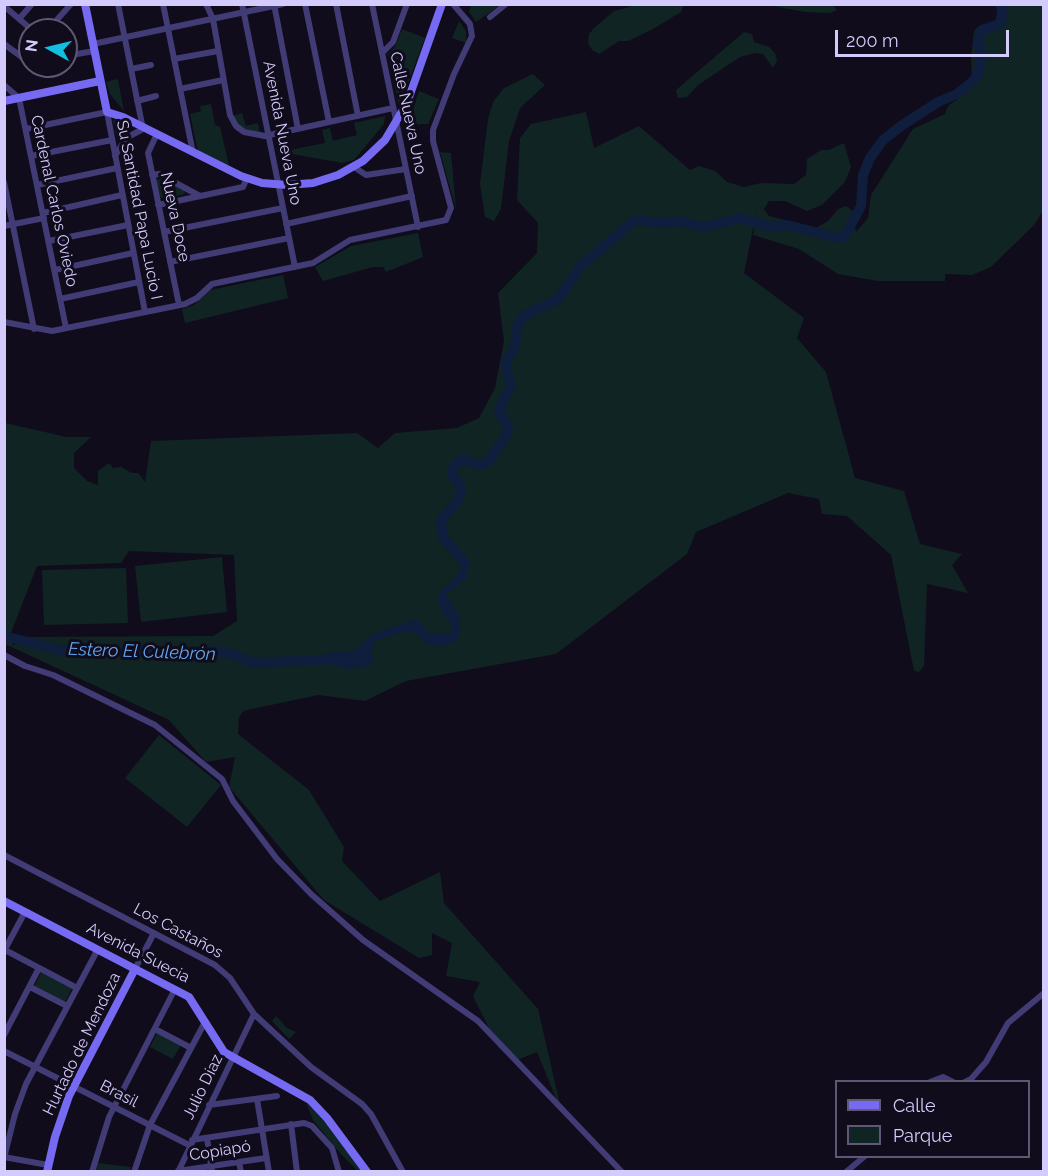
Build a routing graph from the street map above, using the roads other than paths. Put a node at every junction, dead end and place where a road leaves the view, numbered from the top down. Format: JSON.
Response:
{"nodes":[{"id":1,"x":32,"y":4,"type":"edge"},
{"id":2,"x":71,"y":4,"type":"edge"},
{"id":3,"x":85,"y":4,"type":"edge"},
{"id":4,"x":163,"y":4,"type":"edge"},
{"id":5,"x":206,"y":4,"type":"edge"},
{"id":6,"x":242,"y":4,"type":"edge"},
{"id":7,"x":283,"y":4,"type":"edge"},
{"id":8,"x":305,"y":4,"type":"edge"},
{"id":9,"x":336,"y":4,"type":"edge"},
{"id":10,"x":372,"y":4,"type":"edge"},
{"id":11,"x":407,"y":4,"type":"edge"},
{"id":12,"x":442,"y":4,"type":"edge"},
{"id":13,"x":453,"y":4,"type":"edge"},
{"id":14,"x":506,"y":4,"type":"edge"},
{"id":15,"x":120,"y":5,"type":"edge"},
{"id":16,"x":274,"y":5,"type":"edge"},
{"id":17,"x":4,"y":6,"type":"edge"},
{"id":18,"x":243,"y":13,"type":"junction"},
{"id":19,"x":490,"y":17,"type":"dead end"},
{"id":20,"x":18,"y":18,"type":"edge"},
{"id":21,"x":20,"y":18,"type":"edge"},
{"id":22,"x":59,"y":18,"type":"edge"},
{"id":23,"x":213,"y":19,"type":"junction"},
{"id":24,"x":168,"y":28,"type":"junction"},
{"id":25,"x":124,"y":37,"type":"junction"},
{"id":26,"x":4,"y":44,"type":"edge"},
{"id":27,"x":94,"y":47,"type":"junction"},
{"id":28,"x":218,"y":51,"type":"junction"},
{"id":29,"x":78,"y":52,"type":"edge"},
{"id":30,"x":382,"y":53,"type":"junction"},
{"id":31,"x":18,"y":54,"type":"edge"},
{"id":32,"x":174,"y":59,"type":"junction"},
{"id":33,"x":151,"y":65,"type":"dead end"},
{"id":34,"x":131,"y":69,"type":"junction"},
{"id":35,"x":223,"y":80,"type":"junction"},
{"id":36,"x":100,"y":81,"type":"junction"},
{"id":37,"x":4,"y":85,"type":"edge"},
{"id":38,"x":180,"y":89,"type":"junction"},
{"id":39,"x":156,"y":96,"type":"dead end"},
{"id":40,"x":19,"y":98,"type":"junction"},
{"id":41,"x":4,"y":101,"type":"edge"},
{"id":42,"x":137,"y":101,"type":"junction"},
{"id":43,"x":393,"y":108,"type":"junction"},
{"id":44,"x":107,"y":112,"type":"junction"},
{"id":45,"x":358,"y":116,"type":"junction"},
{"id":46,"x":329,"y":122,"type":"junction"},
{"id":47,"x":397,"y":124,"type":"junction"},
{"id":48,"x":26,"y":129,"type":"junction"},
{"id":49,"x":143,"y":129,"type":"junction"},
{"id":50,"x":298,"y":129,"type":"junction"},
{"id":51,"x":268,"y":135,"type":"junction"},
{"id":52,"x":156,"y":136,"type":"junction"},
{"id":53,"x":112,"y":140,"type":"junction"},
{"id":54,"x":193,"y":154,"type":"junction"},
{"id":55,"x":31,"y":156,"type":"junction"},
{"id":56,"x":115,"y":156,"type":"junction"},
{"id":57,"x":354,"y":167,"type":"junction"},
{"id":58,"x":117,"y":168,"type":"junction"},
{"id":59,"x":406,"y":169,"type":"junction"},
{"id":60,"x":152,"y":174,"type":"junction"},
{"id":61,"x":247,"y":178,"type":"junction"},
{"id":62,"x":4,"y":182,"type":"edge"},
{"id":63,"x":37,"y":185,"type":"junction"},
{"id":64,"x":278,"y":185,"type":"junction"},
{"id":65,"x":122,"y":195,"type":"junction"},
{"id":66,"x":200,"y":196,"type":"junction"},
{"id":67,"x":412,"y":196,"type":"junction"},
{"id":68,"x":158,"y":205,"type":"junction"},
{"id":69,"x":283,"y":208,"type":"junction"},
{"id":70,"x":43,"y":215,"type":"junction"},
{"id":71,"x":286,"y":224,"type":"junction"},
{"id":72,"x":13,"y":225,"type":"junction"},
{"id":73,"x":128,"y":225,"type":"junction"},
{"id":74,"x":4,"y":226,"type":"edge"},
{"id":75,"x":418,"y":228,"type":"junction"},
{"id":76,"x":164,"y":232,"type":"junction"},
{"id":77,"x":289,"y":238,"type":"junction"},
{"id":78,"x":49,"y":242,"type":"junction"},
{"id":79,"x":133,"y":253,"type":"junction"},
{"id":80,"x":170,"y":262,"type":"junction"},
{"id":81,"x":295,"y":267,"type":"junction"},
{"id":82,"x":55,"y":270,"type":"junction"},
{"id":83,"x":139,"y":282,"type":"junction"},
{"id":84,"x":60,"y":298,"type":"junction"},
{"id":85,"x":179,"y":305,"type":"junction"},
{"id":86,"x":145,"y":312,"type":"junction"},
{"id":87,"x":4,"y":322,"type":"edge"},
{"id":88,"x":66,"y":328,"type":"junction"},
{"id":89,"x":34,"y":329,"type":"junction"},
{"id":90,"x":4,"y":655,"type":"edge"},
{"id":91,"x":4,"y":855,"type":"edge"},
{"id":92,"x":4,"y":901,"type":"edge"},
{"id":93,"x":25,"y":912,"type":"junction"},
{"id":94,"x":154,"y":933,"type":"junction"},
{"id":95,"x":98,"y":949,"type":"junction"},
{"id":96,"x":5,"y":950,"type":"edge"},
{"id":97,"x":39,"y":968,"type":"junction"},
{"id":98,"x":135,"y":969,"type":"junction"},
{"id":99,"x":30,"y":987,"type":"junction"},
{"id":100,"x":77,"y":988,"type":"junction"},
{"id":101,"x":175,"y":989,"type":"junction"},
{"id":102,"x":1044,"y":993,"type":"edge"},
{"id":103,"x":67,"y":1006,"type":"junction"},
{"id":104,"x":254,"y":1014,"type":"junction"},
{"id":105,"x":205,"y":1022,"type":"junction"},
{"id":106,"x":154,"y":1029,"type":"junction"},
{"id":107,"x":4,"y":1035,"type":"edge"},
{"id":108,"x":190,"y":1048,"type":"junction"},
{"id":109,"x":4,"y":1051,"type":"edge"},
{"id":110,"x":232,"y":1059,"type":"junction"},
{"id":111,"x":35,"y":1066,"type":"junction"},
{"id":112,"x":935,"y":1080,"type":"edge"},
{"id":113,"x":949,"y":1080,"type":"edge"},
{"id":114,"x":969,"y":1080,"type":"edge"},
{"id":115,"x":75,"y":1086,"type":"junction"},
{"id":116,"x":277,"y":1096,"type":"dead end"},
{"id":117,"x":257,"y":1099,"type":"junction"},
{"id":118,"x":209,"y":1105,"type":"junction"},
{"id":119,"x":114,"y":1106,"type":"junction"},
{"id":120,"x":291,"y":1124,"type":"junction"},
{"id":121,"x":150,"y":1125,"type":"junction"},
{"id":122,"x":262,"y":1129,"type":"junction"},
{"id":123,"x":207,"y":1138,"type":"junction"},
{"id":124,"x":190,"y":1142,"type":"junction"},
{"id":125,"x":5,"y":1158,"type":"edge"},
{"id":126,"x":266,"y":1158,"type":"junction"},
{"id":127,"x":863,"y":1158,"type":"edge"},
{"id":128,"x":239,"y":1162,"type":"junction"},
{"id":129,"x":48,"y":1168,"type":"edge"},
{"id":130,"x":212,"y":1169,"type":"edge"},
{"id":131,"x":178,"y":1171,"type":"edge"},
{"id":132,"x":92,"y":1172,"type":"edge"},
{"id":133,"x":134,"y":1172,"type":"edge"},
{"id":134,"x":241,"y":1172,"type":"edge"},
{"id":135,"x":269,"y":1172,"type":"edge"},
{"id":136,"x":297,"y":1172,"type":"edge"},
{"id":137,"x":339,"y":1172,"type":"edge"},
{"id":138,"x":367,"y":1172,"type":"edge"},
{"id":139,"x":403,"y":1172,"type":"edge"},
{"id":140,"x":622,"y":1172,"type":"edge"},
{"id":141,"x":846,"y":1172,"type":"edge"}],
"edges":[{"from":1,"to":21,"type":"street"},
{"from":2,"to":22,"type":"street"},
{"from":3,"to":27,"type":"main road"},
{"from":4,"to":24,"type":"street"},
{"from":5,"to":23,"type":"street"},
{"from":6,"to":18,"type":"street","name":"Avenida Nueva Uno"},
{"from":7,"to":16,"type":"street"},
{"from":8,"to":46,"type":"street"},
{"from":9,"to":45,"type":"street"},
{"from":10,"to":30,"type":"street","name":"Calle Nueva Uno"},
{"from":11,"to":30,"type":"street"},
{"from":12,"to":47,"type":"main road"},
{"from":13,"to":75,"type":"street"},
{"from":14,"to":19,"type":"street"},
{"from":15,"to":25,"type":"street"},
{"from":16,"to":18,"type":"street"},
{"from":16,"to":50,"type":"street"},
{"from":17,"to":20,"type":"street"},
{"from":18,"to":23,"type":"street"},
{"from":18,"to":51,"type":"street","name":"Avenida Nueva Uno"},
{"from":23,"to":24,"type":"street"},
{"from":23,"to":28,"type":"street"},
{"from":24,"to":25,"type":"street"},
{"from":24,"to":32,"type":"street"},
{"from":25,"to":27,"type":"street"},
{"from":25,"to":34,"type":"street"},
{"from":26,"to":31,"type":"street"},
{"from":27,"to":29,"type":"street"},
{"from":27,"to":36,"type":"main road"},
{"from":28,"to":32,"type":"street"},
{"from":28,"to":35,"type":"street"},
{"from":30,"to":43,"type":"street","name":"Calle Nueva Uno"},
{"from":32,"to":38,"type":"street"},
{"from":33,"to":34,"type":"street"},
{"from":34,"to":42,"type":"street"},
{"from":35,"to":38,"type":"street"},
{"from":35,"to":51,"type":"street"},
{"from":36,"to":40,"type":"main road"},
{"from":36,"to":44,"type":"main road"},
{"from":37,"to":40,"type":"street","name":"Cardenal Carlos Oviedo"},
{"from":38,"to":54,"type":"street"},
{"from":39,"to":42,"type":"street"},
{"from":40,"to":41,"type":"main road"},
{"from":40,"to":48,"type":"street","name":"Cardenal Carlos Oviedo"},
{"from":42,"to":49,"type":"street"},
{"from":43,"to":45,"type":"street"},
{"from":43,"to":47,"type":"street","name":"Calle Nueva Uno"},
{"from":44,"to":48,"type":"street"},
{"from":44,"to":49,"type":"main road"},
{"from":44,"to":53,"type":"street","name":"Su Santidad Papa Lucio I"},
{"from":45,"to":46,"type":"street"},
{"from":46,"to":50,"type":"street"},
{"from":47,"to":57,"type":"main road"},
{"from":47,"to":59,"type":"street","name":"Calle Nueva Uno"},
{"from":48,"to":55,"type":"street","name":"Cardenal Carlos Oviedo"},
{"from":49,"to":52,"type":"main road"},
{"from":49,"to":56,"type":"street"},
{"from":50,"to":51,"type":"street"},
{"from":51,"to":64,"type":"street","name":"Avenida Nueva Uno"},
{"from":52,"to":54,"type":"main road"},
{"from":52,"to":60,"type":"street","name":"Nueva Doce"},
{"from":53,"to":55,"type":"street"},
{"from":53,"to":56,"type":"street","name":"Su Santidad Papa Lucio I"},
{"from":54,"to":61,"type":"main road"},
{"from":55,"to":63,"type":"street","name":"Cardenal Carlos Oviedo"},
{"from":56,"to":58,"type":"street","name":"Su Santidad Papa Lucio I"},
{"from":57,"to":59,"type":"street"},
{"from":57,"to":64,"type":"main road"},
{"from":58,"to":63,"type":"street"},
{"from":58,"to":65,"type":"street","name":"Su Santidad Papa Lucio I"},
{"from":59,"to":67,"type":"street","name":"Calle Nueva Uno"},
{"from":60,"to":66,"type":"street"},
{"from":60,"to":68,"type":"street","name":"Nueva Doce"},
{"from":61,"to":64,"type":"main road"},
{"from":61,"to":66,"type":"street"},
{"from":62,"to":72,"type":"street"},
{"from":63,"to":70,"type":"street","name":"Cardenal Carlos Oviedo"},
{"from":64,"to":69,"type":"street","name":"Avenida Nueva Uno"},
{"from":65,"to":70,"type":"street"},
{"from":65,"to":73,"type":"street","name":"Su Santidad Papa Lucio I"},
{"from":66,"to":68,"type":"street"},
{"from":67,"to":71,"type":"street"},
{"from":67,"to":75,"type":"street","name":"Calle Nueva Uno"},
{"from":68,"to":76,"type":"street","name":"Nueva Doce"},
{"from":69,"to":71,"type":"street","name":"Avenida Nueva Uno"},
{"from":69,"to":76,"type":"street"},
{"from":70,"to":72,"type":"street"},
{"from":70,"to":78,"type":"street","name":"Cardenal Carlos Oviedo"},
{"from":71,"to":77,"type":"street","name":"Avenida Nueva Uno"},
{"from":72,"to":74,"type":"street"},
{"from":72,"to":89,"type":"street"},
{"from":73,"to":78,"type":"street"},
{"from":73,"to":79,"type":"street","name":"Su Santidad Papa Lucio I"},
{"from":75,"to":81,"type":"street"},
{"from":76,"to":80,"type":"street","name":"Nueva Doce"},
{"from":77,"to":80,"type":"street"},
{"from":77,"to":81,"type":"street","name":"Avenida Nueva Uno"},
{"from":78,"to":82,"type":"street","name":"Cardenal Carlos Oviedo"},
{"from":79,"to":82,"type":"street"},
{"from":79,"to":83,"type":"street","name":"Su Santidad Papa Lucio I"},
{"from":80,"to":85,"type":"street","name":"Nueva Doce"},
{"from":81,"to":85,"type":"street"},
{"from":82,"to":84,"type":"street","name":"Cardenal Carlos Oviedo"},
{"from":83,"to":84,"type":"street"},
{"from":83,"to":86,"type":"street","name":"Su Santidad Papa Lucio I"},
{"from":84,"to":88,"type":"street","name":"Cardenal Carlos Oviedo"},
{"from":85,"to":86,"type":"street"},
{"from":86,"to":88,"type":"street"},
{"from":87,"to":89,"type":"street"},
{"from":88,"to":89,"type":"street"},
{"from":90,"to":140,"type":"street"},
{"from":91,"to":94,"type":"street","name":"Los Castaños"},
{"from":92,"to":93,"type":"main road","name":"Avenida Suecia"},
{"from":93,"to":95,"type":"main road","name":"Avenida Suecia"},
{"from":93,"to":96,"type":"street"},
{"from":94,"to":98,"type":"street","name":"Hurtado de Mendoza"},
{"from":94,"to":104,"type":"street","name":"Los Castaños"},
{"from":95,"to":98,"type":"main road","name":"Avenida Suecia"},
{"from":95,"to":100,"type":"street"},
{"from":96,"to":97,"type":"street"},
{"from":97,"to":99,"type":"street"},
{"from":97,"to":100,"type":"street"},
{"from":98,"to":101,"type":"main road","name":"Avenida Suecia"},
{"from":98,"to":115,"type":"main road","name":"Hurtado de Mendoza"},
{"from":99,"to":103,"type":"street"},
{"from":99,"to":107,"type":"street"},
{"from":100,"to":103,"type":"street"},
{"from":101,"to":105,"type":"main road","name":"Avenida Suecia"},
{"from":101,"to":106,"type":"street"},
{"from":102,"to":114,"type":"street"},
{"from":103,"to":111,"type":"street"},
{"from":104,"to":110,"type":"street","name":"Julio Díaz"},
{"from":104,"to":139,"type":"street","name":"Los Castaños"},
{"from":105,"to":108,"type":"street"},
{"from":105,"to":110,"type":"main road","name":"Avenida Suecia"},
{"from":106,"to":108,"type":"street"},
{"from":106,"to":119,"type":"street"},
{"from":108,"to":121,"type":"street"},
{"from":109,"to":111,"type":"street","name":"Brasil"},
{"from":110,"to":118,"type":"street","name":"Julio Díaz"},
{"from":110,"to":138,"type":"main road","name":"Avenida Suecia"},
{"from":111,"to":115,"type":"street","name":"Brasil"},
{"from":111,"to":125,"type":"street"},
{"from":112,"to":113,"type":"street"},
{"from":115,"to":119,"type":"street","name":"Brasil"},
{"from":115,"to":129,"type":"main road","name":"Hurtado de Mendoza"},
{"from":116,"to":117,"type":"street"},
{"from":117,"to":118,"type":"street"},
{"from":117,"to":122,"type":"street"},
{"from":118,"to":124,"type":"street","name":"Julio Díaz"},
{"from":119,"to":121,"type":"street","name":"Brasil"},
{"from":119,"to":132,"type":"street"},
{"from":120,"to":122,"type":"street"},
{"from":120,"to":136,"type":"street"},
{"from":120,"to":137,"type":"street"},
{"from":121,"to":124,"type":"street","name":"Brasil"},
{"from":121,"to":133,"type":"street"},
{"from":122,"to":123,"type":"street"},
{"from":122,"to":126,"type":"street"},
{"from":123,"to":124,"type":"street"},
{"from":123,"to":130,"type":"street"},
{"from":124,"to":131,"type":"street","name":"Julio Díaz"},
{"from":125,"to":129,"type":"street"},
{"from":126,"to":128,"type":"street","name":"Copiapó"},
{"from":126,"to":135,"type":"street"},
{"from":127,"to":141,"type":"street"},
{"from":128,"to":130,"type":"street","name":"Copiapó"},
{"from":128,"to":134,"type":"street"},
{"from":130,"to":131,"type":"street","name":"Copiapó"}]}
